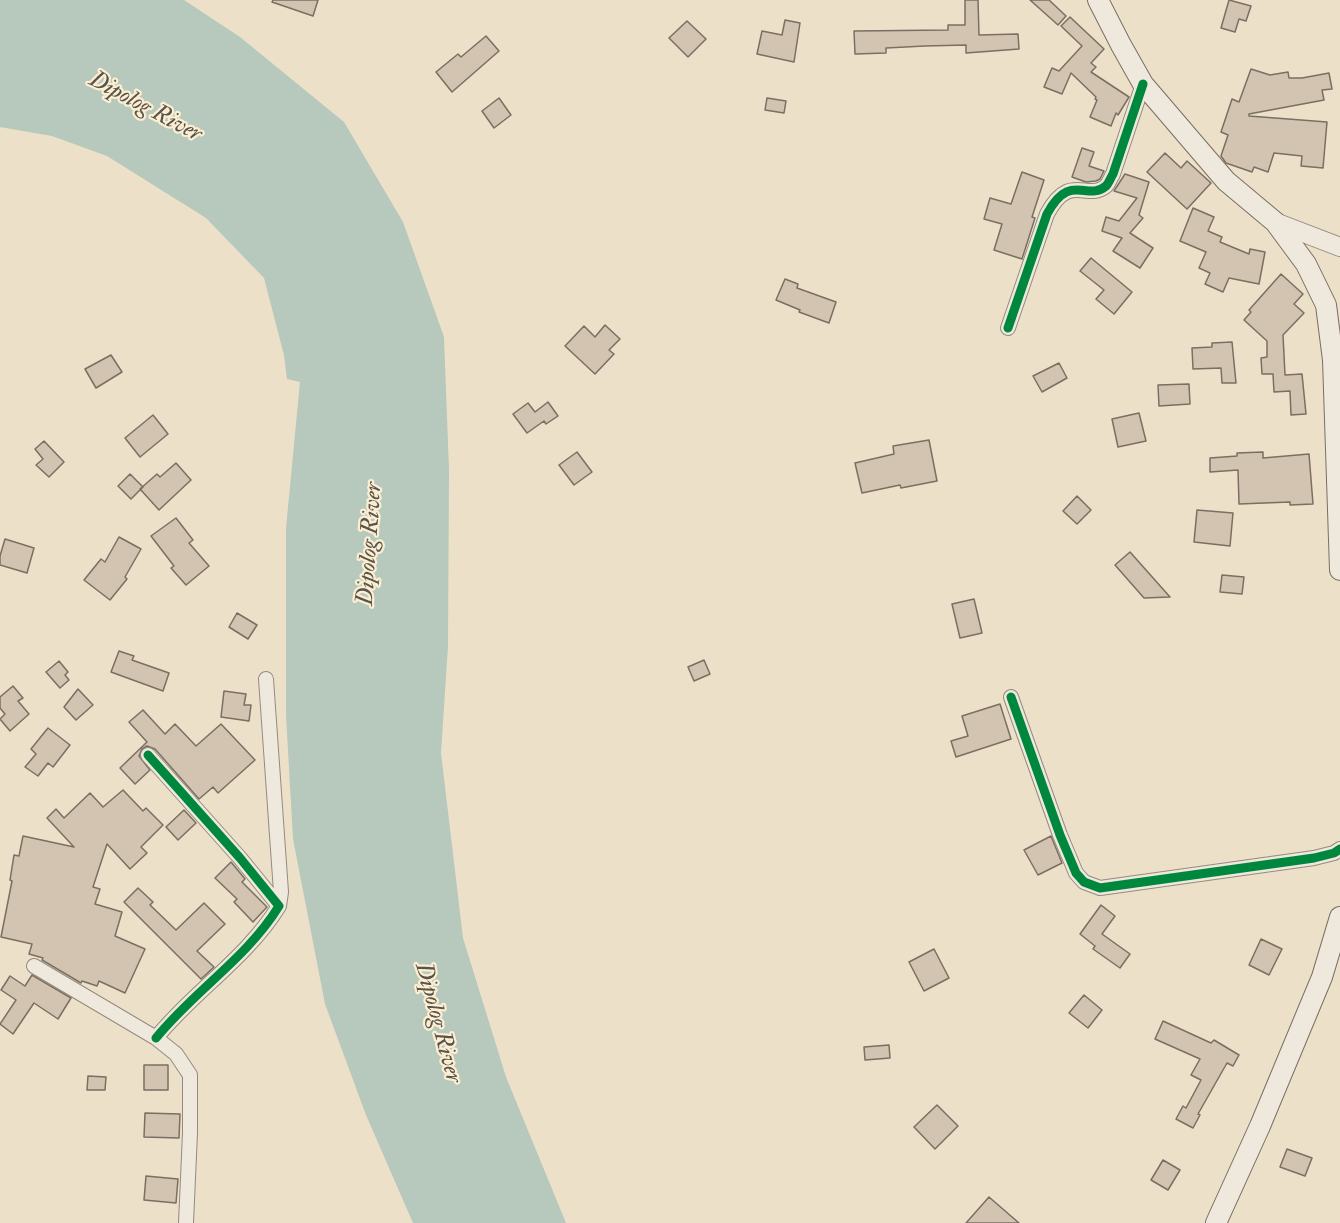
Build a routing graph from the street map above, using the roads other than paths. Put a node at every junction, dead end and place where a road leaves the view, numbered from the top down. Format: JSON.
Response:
{"nodes":[{"id":1,"x":1098,"y":0,"type":"edge"},
{"id":2,"x":1143,"y":84,"type":"junction"},
{"id":3,"x":1275,"y":222,"type":"junction"},
{"id":4,"x":1340,"y":248,"type":"edge"},
{"id":5,"x":1008,"y":328,"type":"dead end"},
{"id":6,"x":1338,"y":445,"type":"edge"},
{"id":7,"x":1340,"y":570,"type":"edge"},
{"id":8,"x":266,"y":679,"type":"dead end"},
{"id":9,"x":1011,"y":698,"type":"dead end"},
{"id":10,"x":148,"y":755,"type":"dead end"},
{"id":11,"x":1340,"y":849,"type":"edge"},
{"id":12,"x":279,"y":906,"type":"junction"},
{"id":13,"x":1340,"y":917,"type":"edge"},
{"id":14,"x":34,"y":966,"type":"dead end"},
{"id":15,"x":156,"y":1038,"type":"junction"},
{"id":16,"x":186,"y":1223,"type":"edge"},
{"id":17,"x":1216,"y":1223,"type":"edge"}],
"edges":[{"from":1,"to":2,"type":"main road"},
{"from":2,"to":3,"type":"main road"},
{"from":2,"to":5,"type":"street"},
{"from":3,"to":4,"type":"street"},
{"from":3,"to":6,"type":"main road"},
{"from":6,"to":7,"type":"main road"},
{"from":8,"to":12,"type":"street"},
{"from":9,"to":11,"type":"street"},
{"from":10,"to":12,"type":"street"},
{"from":12,"to":15,"type":"street"},
{"from":13,"to":17,"type":"main road"},
{"from":14,"to":15,"type":"street"},
{"from":15,"to":16,"type":"street"}]}
